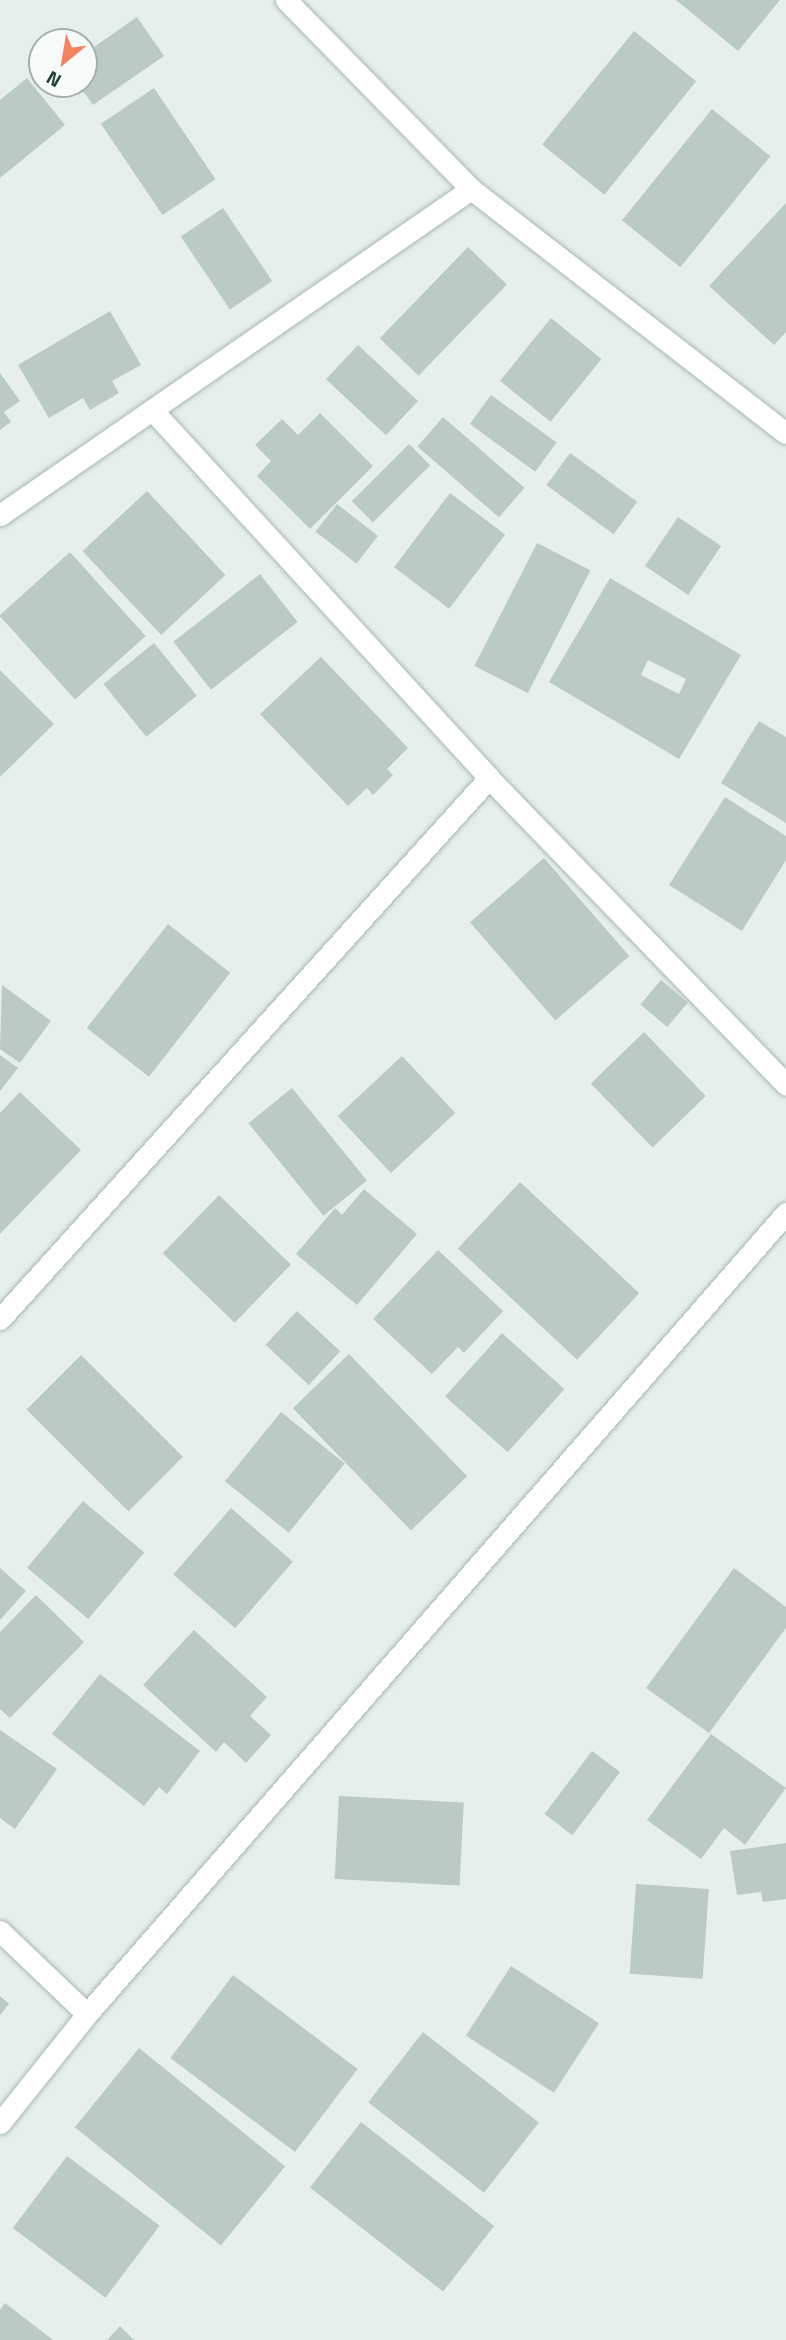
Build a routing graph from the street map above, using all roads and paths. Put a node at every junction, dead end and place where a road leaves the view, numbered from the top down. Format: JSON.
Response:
{"nodes":[{"id":1,"x":286,"y":0,"type":"edge"},
{"id":2,"x":471,"y":189,"type":"junction"},
{"id":3,"x":154,"y":412,"type":"junction"},
{"id":4,"x":786,"y":433,"type":"edge"},
{"id":5,"x":0,"y":515,"type":"edge"},
{"id":6,"x":489,"y":778,"type":"junction"},
{"id":7,"x":786,"y":1085,"type":"edge"},
{"id":8,"x":786,"y":1213,"type":"edge"},
{"id":9,"x":0,"y":1319,"type":"edge"},
{"id":10,"x":0,"y":1931,"type":"edge"},
{"id":11,"x":87,"y":2014,"type":"junction"},
{"id":12,"x":0,"y":2123,"type":"edge"}],
"edges":[{"from":1,"to":2,"type":"street"},
{"from":2,"to":3,"type":"street"},
{"from":2,"to":4,"type":"street"},
{"from":3,"to":5,"type":"street"},
{"from":3,"to":6,"type":"street"},
{"from":6,"to":7,"type":"street"},
{"from":6,"to":9,"type":"street"},
{"from":8,"to":11,"type":"street"},
{"from":10,"to":11,"type":"street"},
{"from":11,"to":12,"type":"street"}]}
